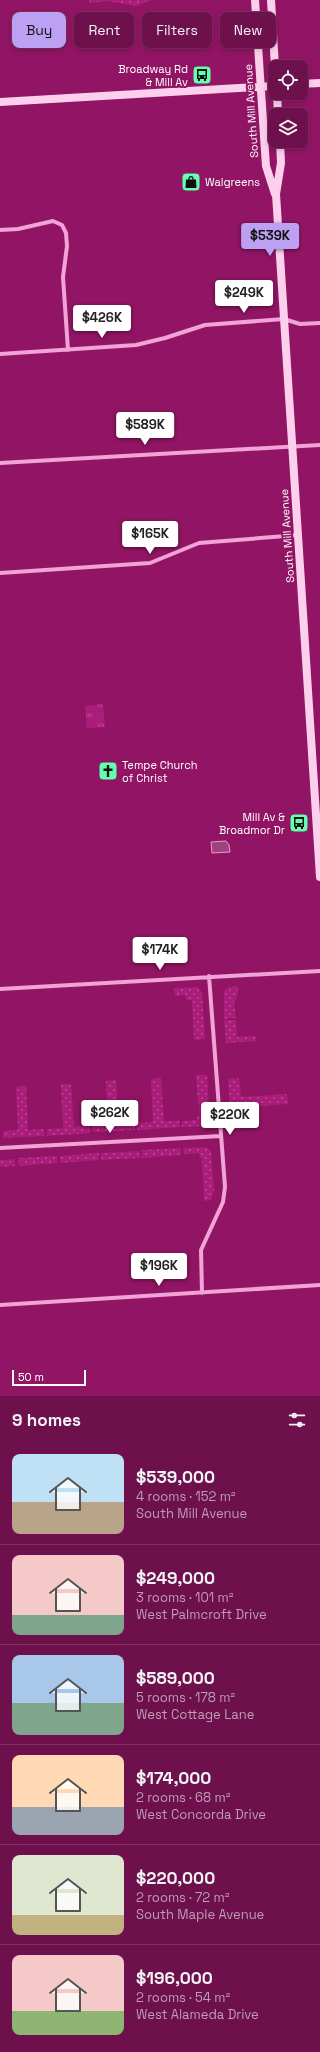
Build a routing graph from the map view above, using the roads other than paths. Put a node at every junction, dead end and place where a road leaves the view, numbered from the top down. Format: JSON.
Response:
{"nodes":[{"id":1,"x":255,"y":0,"type":"edge"},
{"id":2,"x":271,"y":0,"type":"edge"},
{"id":3,"x":275,"y":60,"type":"edge"},
{"id":4,"x":320,"y":83,"type":"edge"},
{"id":5,"x":308,"y":84,"type":"edge"},
{"id":6,"x":268,"y":86,"type":"edge"},
{"id":7,"x":261,"y":87,"type":"junction"},
{"id":8,"x":0,"y":102,"type":"edge"},
{"id":9,"x":280,"y":148,"type":"edge"},
{"id":10,"x":276,"y":194,"type":"junction"},
{"id":11,"x":0,"y":230,"type":"edge"},
{"id":12,"x":284,"y":319,"type":"junction"},
{"id":13,"x":320,"y":323,"type":"edge"},
{"id":14,"x":68,"y":350,"type":"junction"},
{"id":15,"x":0,"y":354,"type":"edge"},
{"id":16,"x":320,"y":444,"type":"edge"},
{"id":17,"x":292,"y":445,"type":"junction"},
{"id":18,"x":0,"y":463,"type":"edge"},
{"id":19,"x":298,"y":536,"type":"junction"},
{"id":20,"x":0,"y":573,"type":"edge"},
{"id":21,"x":320,"y":876,"type":"edge"},
{"id":22,"x":320,"y":971,"type":"edge"},
{"id":23,"x":209,"y":976,"type":"junction"},
{"id":24,"x":0,"y":989,"type":"edge"},
{"id":25,"x":222,"y":1136,"type":"junction"},
{"id":26,"x":0,"y":1148,"type":"edge"},
{"id":27,"x":320,"y":1285,"type":"edge"},
{"id":28,"x":202,"y":1293,"type":"junction"},
{"id":29,"x":0,"y":1305,"type":"edge"}],
"edges":[{"from":1,"to":7,"type":"main road","name":"South Mill Avenue"},
{"from":2,"to":3,"type":"main road"},
{"from":4,"to":5,"type":"main road"},
{"from":6,"to":7,"type":"main road"},
{"from":7,"to":8,"type":"main road"},
{"from":7,"to":10,"type":"main road","name":"South Mill Avenue"},
{"from":9,"to":10,"type":"main road","name":"South Mill Avenue"},
{"from":10,"to":12,"type":"main road","name":"South Mill Avenue"},
{"from":11,"to":14,"type":"street"},
{"from":12,"to":13,"type":"street"},
{"from":12,"to":14,"type":"street"},
{"from":12,"to":17,"type":"main road","name":"South Mill Avenue"},
{"from":14,"to":15,"type":"street"},
{"from":16,"to":17,"type":"street"},
{"from":17,"to":18,"type":"street"},
{"from":17,"to":19,"type":"main road","name":"South Mill Avenue"},
{"from":19,"to":20,"type":"street"},
{"from":19,"to":21,"type":"main road","name":"South Mill Avenue"},
{"from":22,"to":23,"type":"street"},
{"from":23,"to":24,"type":"street"},
{"from":23,"to":25,"type":"street"},
{"from":25,"to":26,"type":"street"},
{"from":25,"to":28,"type":"street"},
{"from":27,"to":28,"type":"street"},
{"from":28,"to":29,"type":"street"}]}
